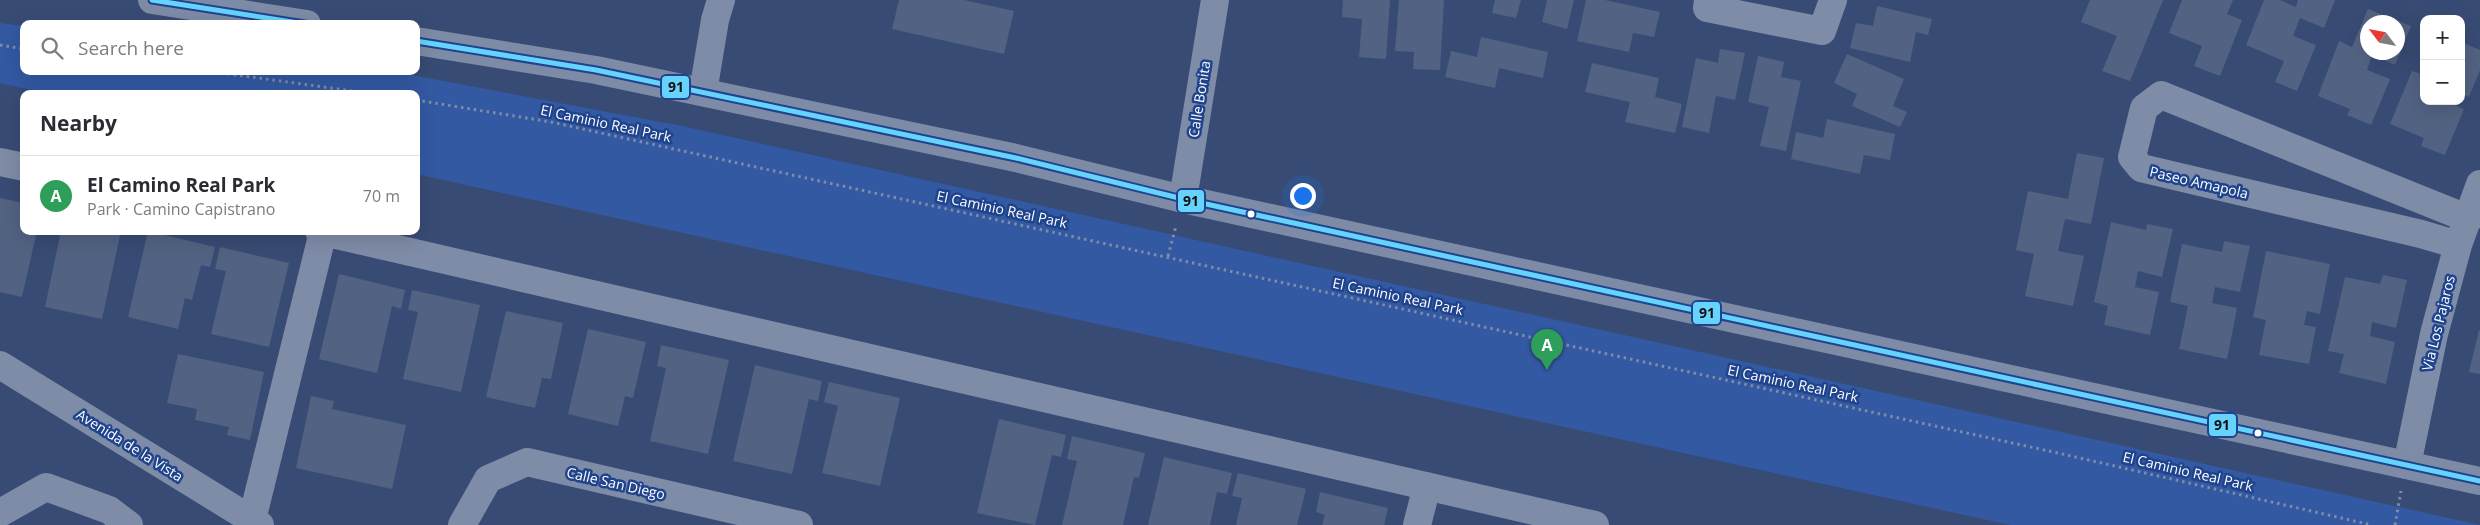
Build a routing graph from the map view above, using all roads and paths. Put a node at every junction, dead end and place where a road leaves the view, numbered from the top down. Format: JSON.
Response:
{"nodes":[{"id":1,"x":152,"y":0,"type":"edge"},
{"id":2,"x":721,"y":0,"type":"edge"},
{"id":3,"x":1215,"y":0,"type":"edge"},
{"id":4,"x":1708,"y":0,"type":"edge"},
{"id":5,"x":1833,"y":0,"type":"edge"},
{"id":6,"x":192,"y":3,"type":"edge"},
{"id":7,"x":285,"y":20,"type":"edge"},
{"id":8,"x":420,"y":42,"type":"edge"},
{"id":9,"x":0,"y":45,"type":"edge"},
{"id":10,"x":20,"y":48,"type":"edge"},
{"id":11,"x":237,"y":75,"type":"edge"},
{"id":12,"x":345,"y":90,"type":"edge"},
{"id":13,"x":704,"y":92,"type":"junction"},
{"id":14,"x":420,"y":101,"type":"edge"},
{"id":15,"x":0,"y":162,"type":"edge"},
{"id":16,"x":20,"y":166,"type":"edge"},
{"id":17,"x":1184,"y":199,"type":"junction"},
{"id":18,"x":2476,"y":203,"type":"edge"},
{"id":19,"x":320,"y":235,"type":"edge"},
{"id":20,"x":334,"y":235,"type":"edge"},
{"id":21,"x":2458,"y":245,"type":"junction"},
{"id":22,"x":0,"y":365,"type":"edge"},
{"id":23,"x":2406,"y":465,"type":"junction"},
{"id":24,"x":2480,"y":481,"type":"edge"},
{"id":25,"x":1427,"y":486,"type":"junction"},
{"id":26,"x":0,"y":513,"type":"edge"},
{"id":27,"x":256,"y":523,"type":"edge"},
{"id":28,"x":129,"y":525,"type":"edge"},
{"id":29,"x":462,"y":525,"type":"edge"},
{"id":30,"x":799,"y":525,"type":"edge"},
{"id":31,"x":1417,"y":525,"type":"edge"},
{"id":32,"x":1595,"y":525,"type":"edge"},
{"id":33,"x":2372,"y":525,"type":"edge"}],
"edges":[{"from":1,"to":6,"type":"main road"},
{"from":2,"to":13,"type":"street"},
{"from":3,"to":17,"type":"street","name":"Calle Bonita"},
{"from":4,"to":5,"type":"street"},
{"from":6,"to":7,"type":"main road"},
{"from":8,"to":13,"type":"main road"},
{"from":9,"to":10,"type":"path"},
{"from":11,"to":12,"type":"path"},
{"from":13,"to":17,"type":"main road"},
{"from":14,"to":33,"type":"path","name":"El Caminio Real Park"},
{"from":15,"to":16,"type":"street"},
{"from":17,"to":23,"type":"main road"},
{"from":18,"to":21,"type":"street","name":"Via Los Pajaros"},
{"from":18,"to":21,"type":"street","name":"Paseo Amapola"},
{"from":19,"to":27,"type":"street"},
{"from":20,"to":25,"type":"street"},
{"from":21,"to":23,"type":"street","name":"Via Los Pajaros"},
{"from":22,"to":27,"type":"street","name":"Avenida de la Vista"},
{"from":23,"to":24,"type":"main road"},
{"from":25,"to":31,"type":"street"},
{"from":25,"to":32,"type":"street"},
{"from":26,"to":28,"type":"street"},
{"from":29,"to":30,"type":"street","name":"Calle San Diego"}]}
